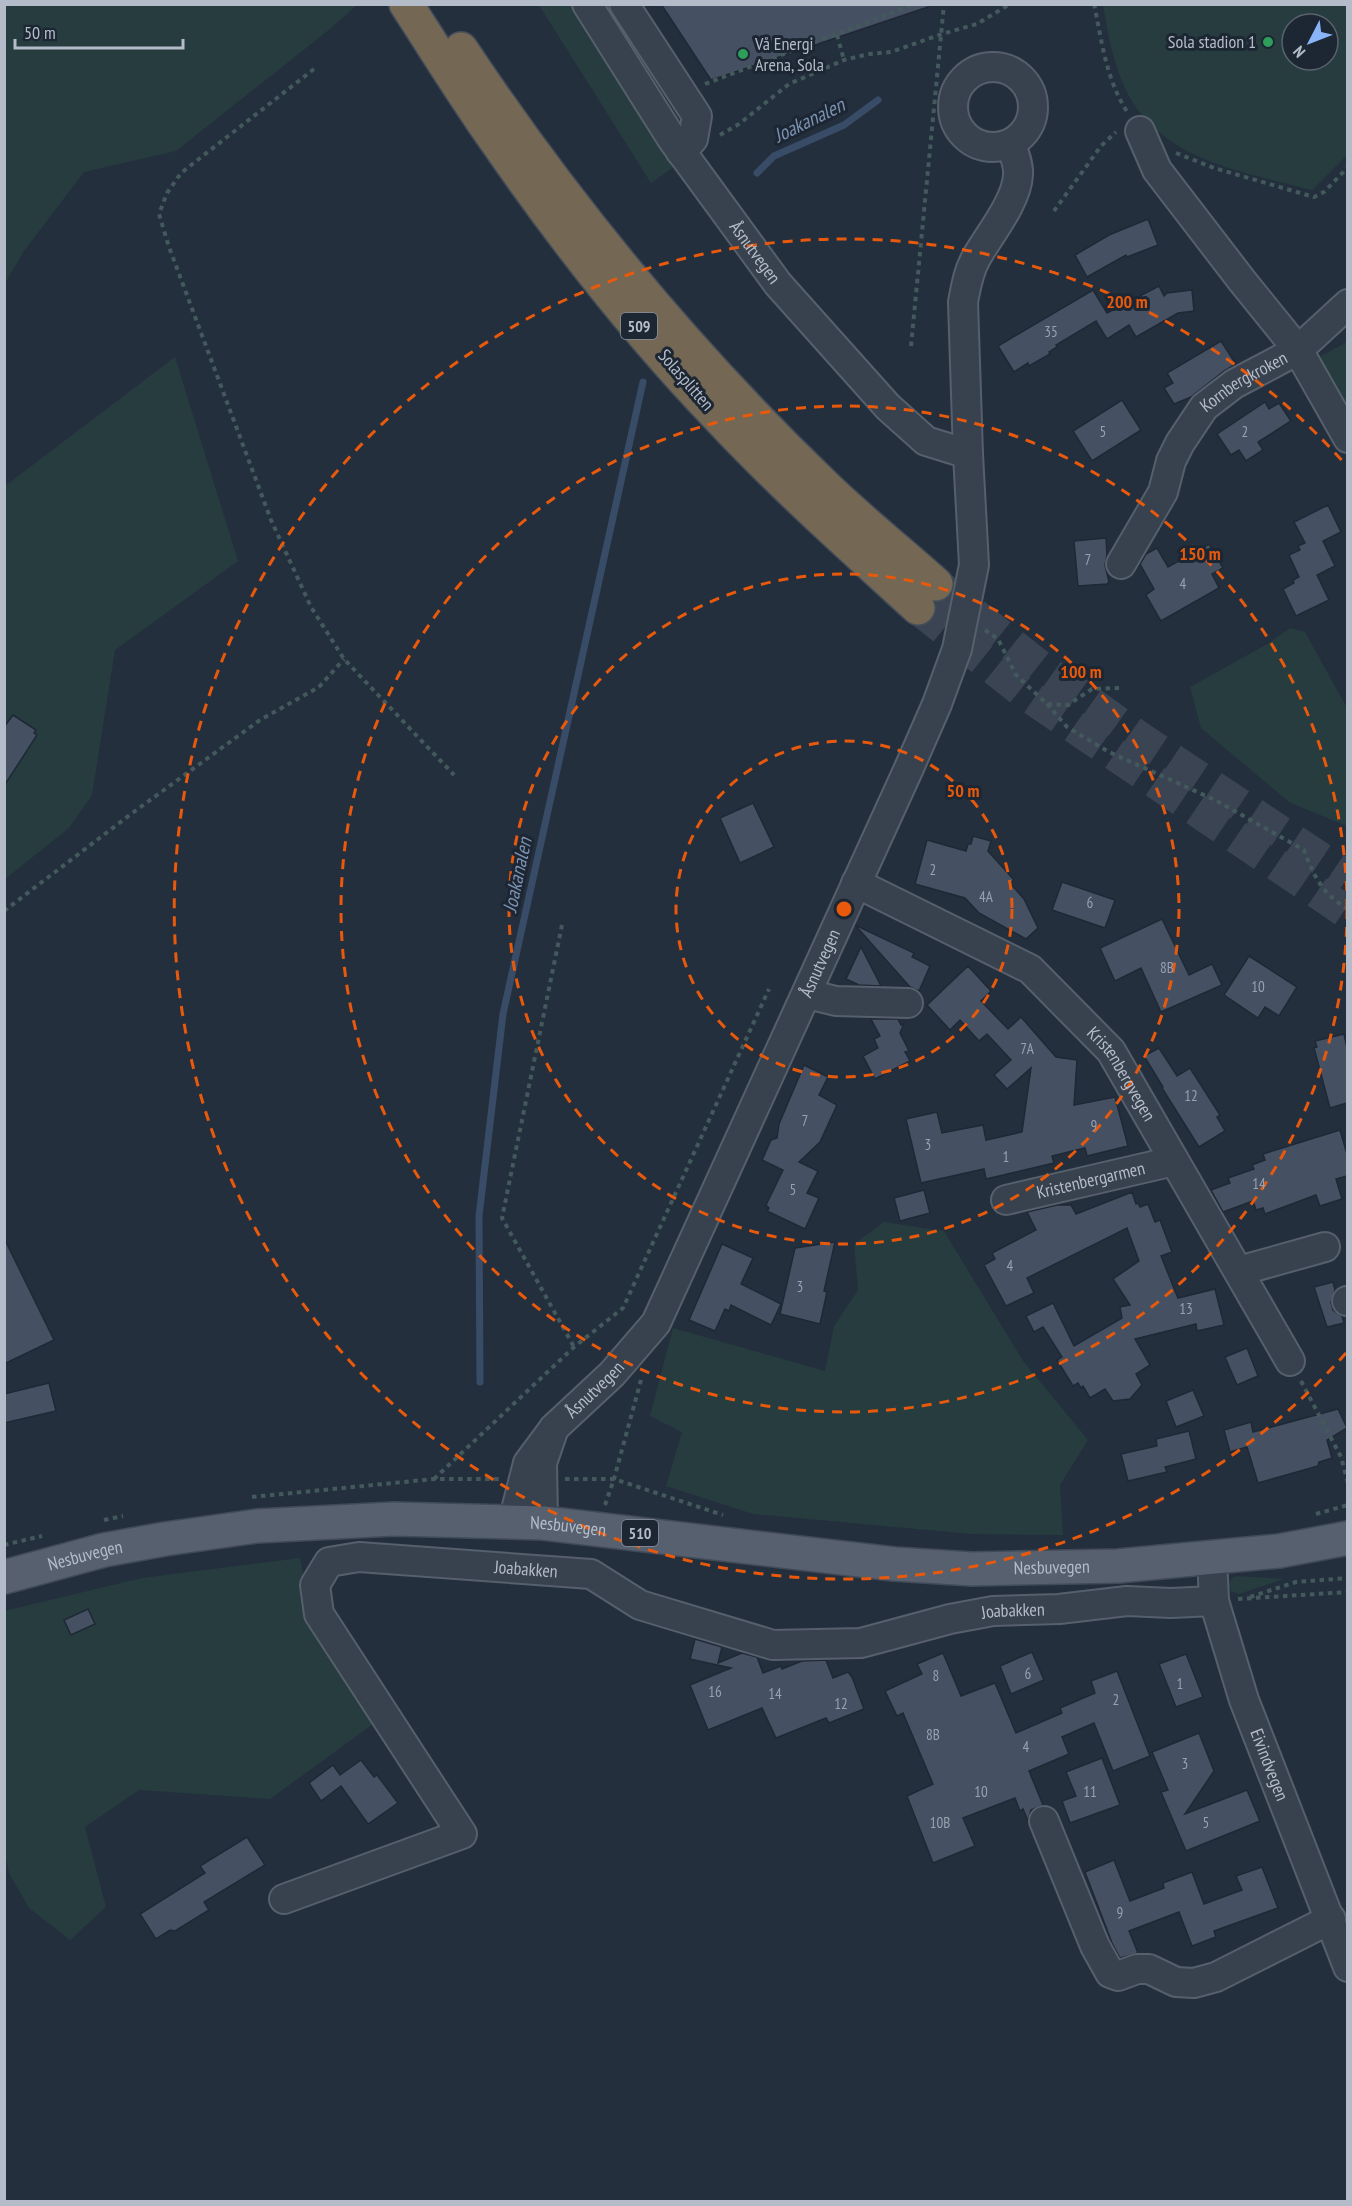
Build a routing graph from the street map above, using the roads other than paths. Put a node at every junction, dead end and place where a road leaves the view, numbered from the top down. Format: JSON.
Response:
{"nodes":[{"id":1,"x":406,"y":4,"type":"edge"},
{"id":2,"x":431,"y":4,"type":"edge"},
{"id":3,"x":587,"y":4,"type":"edge"},
{"id":4,"x":624,"y":4,"type":"edge"},
{"id":5,"x":1140,"y":131,"type":"road end"},
{"id":6,"x":1011,"y":144,"type":"dead end"},
{"id":7,"x":687,"y":146,"type":"junction"},
{"id":8,"x":1347,"y":304,"type":"edge"},
{"id":9,"x":1298,"y":350,"type":"junction"},
{"id":10,"x":1347,"y":438,"type":"edge"},
{"id":11,"x":968,"y":454,"type":"junction"},
{"id":12,"x":1121,"y":564,"type":"dead end"},
{"id":13,"x":856,"y":883,"type":"junction"},
{"id":14,"x":807,"y":994,"type":"junction"},
{"id":15,"x":908,"y":1003,"type":"dead end"},
{"id":16,"x":1174,"y":1161,"type":"junction"},
{"id":17,"x":1006,"y":1200,"type":"dead end"},
{"id":18,"x":1325,"y":1247,"type":"dead end"},
{"id":19,"x":1239,"y":1271,"type":"junction"},
{"id":20,"x":1290,"y":1361,"type":"road end"},
{"id":21,"x":528,"y":1523,"type":"junction"},
{"id":22,"x":1347,"y":1538,"type":"edge"},
{"id":23,"x":1279,"y":1551,"type":"junction"},
{"id":24,"x":1212,"y":1556,"type":"junction"},
{"id":25,"x":1347,"y":1556,"type":"edge"},
{"id":26,"x":4,"y":1577,"type":"edge"},
{"id":27,"x":1214,"y":1601,"type":"junction"},
{"id":28,"x":1044,"y":1821,"type":"dead end"},
{"id":29,"x":284,"y":1899,"type":"dead end"},
{"id":30,"x":1330,"y":1919,"type":"junction"},
{"id":31,"x":1347,"y":1966,"type":"edge"}],
"edges":[{"from":1,"to":2,"type":"highway","name":"Solasplitten","number":"509"},
{"from":3,"to":7,"type":"street","name":"Åsnutvegen"},
{"from":4,"to":7,"type":"street"},
{"from":5,"to":9,"type":"street","name":"Kornbergkroken"},
{"from":6,"to":11,"type":"street","name":"Åsnutvegen"},
{"from":7,"to":11,"type":"street","name":"Åsnutvegen"},
{"from":8,"to":9,"type":"street"},
{"from":9,"to":10,"type":"street"},
{"from":9,"to":12,"type":"street","name":"Kornbergkroken"},
{"from":11,"to":13,"type":"street","name":"Åsnutvegen"},
{"from":13,"to":14,"type":"street","name":"Åsnutvegen"},
{"from":13,"to":16,"type":"street","name":"Kristenbergvegen"},
{"from":14,"to":15,"type":"street"},
{"from":14,"to":21,"type":"street","name":"Åsnutvegen"},
{"from":16,"to":17,"type":"street","name":"Kristenbergarmen"},
{"from":16,"to":19,"type":"street","name":"Kristenbergvegen"},
{"from":18,"to":19,"type":"street"},
{"from":19,"to":20,"type":"street","name":"Kristenbergvegen"},
{"from":21,"to":24,"type":"main road","name":"Nesbuvegen","number":"510"},
{"from":21,"to":26,"type":"main road","name":"Nesbuvegen","number":"510"},
{"from":22,"to":23,"type":"main road","name":"Nesbuvegen","number":"510"},
{"from":23,"to":24,"type":"main road","name":"Nesbuvegen","number":"510"},
{"from":23,"to":25,"type":"main road","name":"Nesbuvegen","number":"510"},
{"from":24,"to":27,"type":"street","name":"Eivindvegen"},
{"from":27,"to":29,"type":"street","name":"Joabakken"},
{"from":27,"to":30,"type":"street","name":"Eivindvegen"},
{"from":28,"to":30,"type":"street"},
{"from":30,"to":31,"type":"street","name":"Eivindvegen"}]}
